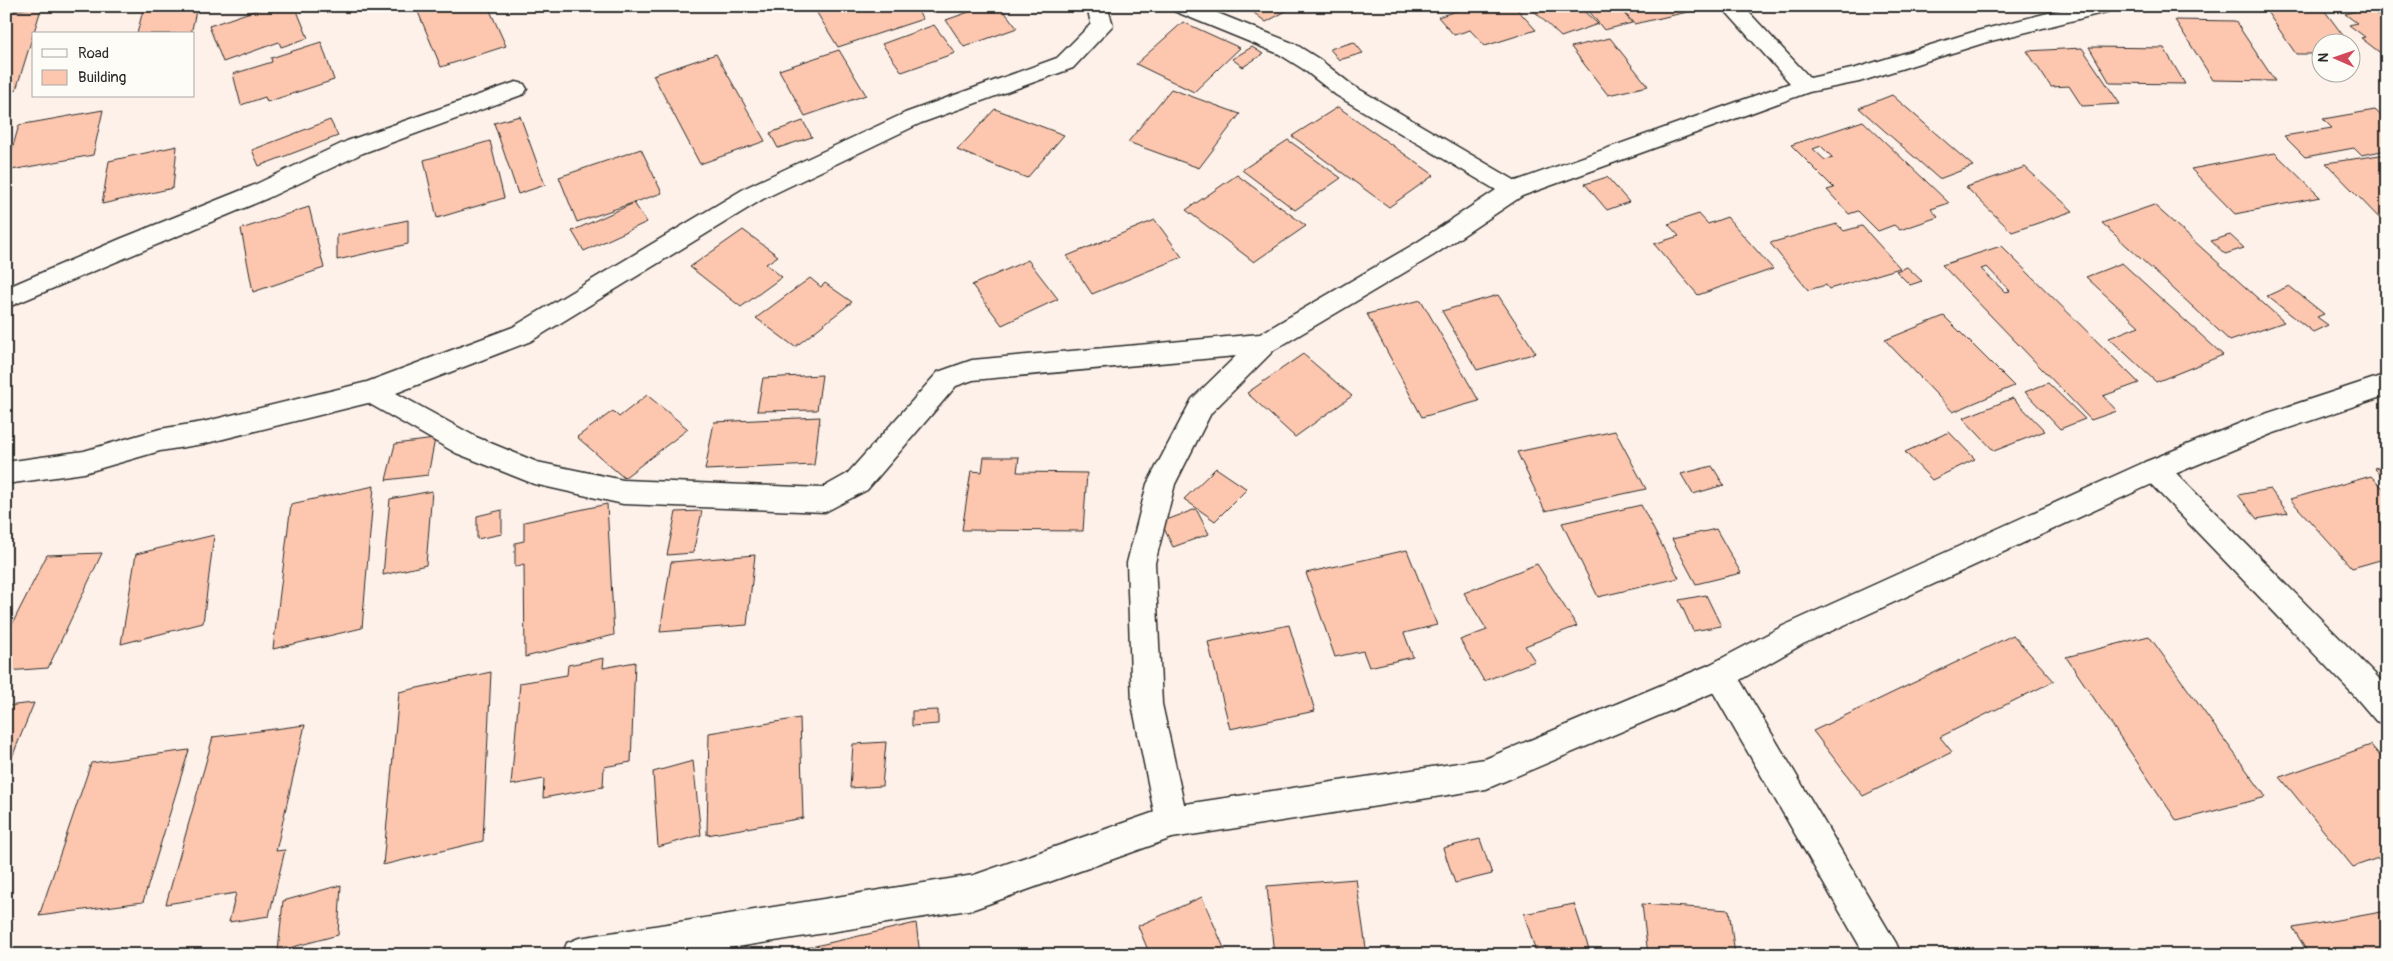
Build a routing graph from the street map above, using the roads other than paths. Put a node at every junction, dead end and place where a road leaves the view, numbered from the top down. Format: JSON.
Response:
{"nodes":[{"id":1,"x":1097,"y":6,"type":"edge"},
{"id":2,"x":1182,"y":6,"type":"edge"},
{"id":3,"x":1731,"y":6,"type":"edge"},
{"id":4,"x":2104,"y":6,"type":"edge"},
{"id":5,"x":1805,"y":86,"type":"junction"},
{"id":6,"x":516,"y":89,"type":"dead end"},
{"id":7,"x":1514,"y":190,"type":"junction"},
{"id":8,"x":6,"y":299,"type":"edge"},
{"id":9,"x":1265,"y":343,"type":"junction"},
{"id":10,"x":2387,"y":384,"type":"edge"},
{"id":11,"x":371,"y":392,"type":"junction"},
{"id":12,"x":2155,"y":470,"type":"junction"},
{"id":13,"x":6,"y":473,"type":"edge"},
{"id":14,"x":1720,"y":676,"type":"junction"},
{"id":15,"x":2387,"y":711,"type":"edge"},
{"id":16,"x":1172,"y":822,"type":"junction"},
{"id":17,"x":579,"y":955,"type":"edge"},
{"id":18,"x":1884,"y":955,"type":"edge"}],
"edges":[{"from":1,"to":11,"type":"street"},
{"from":2,"to":7,"type":"street"},
{"from":3,"to":5,"type":"street"},
{"from":4,"to":5,"type":"street"},
{"from":5,"to":7,"type":"street"},
{"from":6,"to":8,"type":"street"},
{"from":7,"to":9,"type":"street"},
{"from":9,"to":11,"type":"street"},
{"from":9,"to":16,"type":"street"},
{"from":10,"to":12,"type":"street"},
{"from":11,"to":13,"type":"street"},
{"from":12,"to":14,"type":"street"},
{"from":12,"to":15,"type":"street"},
{"from":14,"to":16,"type":"street"},
{"from":14,"to":18,"type":"street"},
{"from":16,"to":17,"type":"street"}]}
